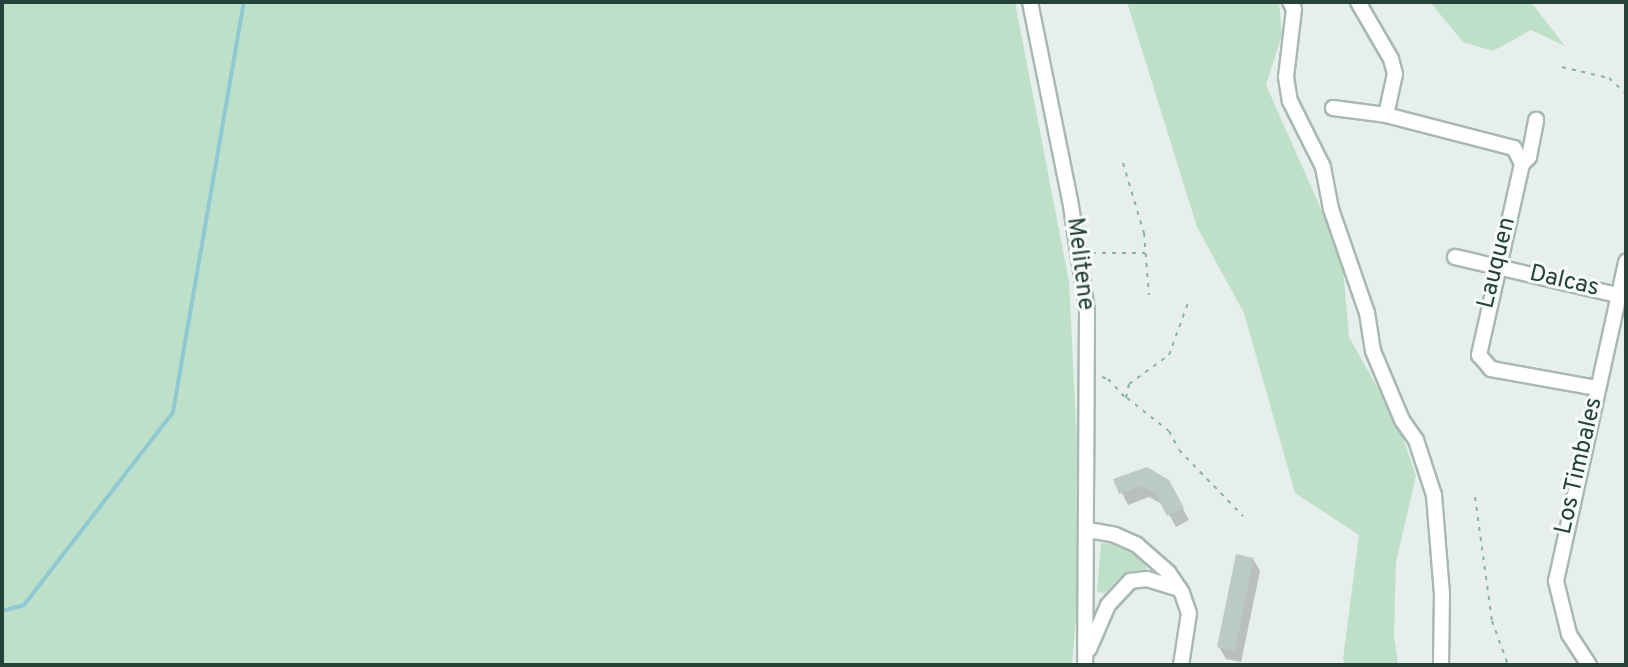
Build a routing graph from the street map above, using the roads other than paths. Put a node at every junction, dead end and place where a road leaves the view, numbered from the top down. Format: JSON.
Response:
{"nodes":[{"id":1,"x":1030,"y":2,"type":"edge"},
{"id":2,"x":1290,"y":2,"type":"edge"},
{"id":3,"x":1358,"y":2,"type":"edge"},
{"id":4,"x":1333,"y":108,"type":"dead end"},
{"id":5,"x":1386,"y":115,"type":"junction"},
{"id":6,"x":1536,"y":120,"type":"dead end"},
{"id":7,"x":1522,"y":164,"type":"junction"},
{"id":8,"x":1455,"y":257,"type":"dead end"},
{"id":9,"x":1626,"y":262,"type":"edge"},
{"id":10,"x":1496,"y":266,"type":"junction"},
{"id":11,"x":1622,"y":296,"type":"edge"},
{"id":12,"x":1597,"y":388,"type":"junction"},
{"id":13,"x":1088,"y":530,"type":"junction"},
{"id":14,"x":1179,"y":589,"type":"junction"},
{"id":15,"x":1085,"y":661,"type":"edge"},
{"id":16,"x":1181,"y":665,"type":"edge"},
{"id":17,"x":1441,"y":665,"type":"edge"},
{"id":18,"x":1589,"y":665,"type":"edge"}],
"edges":[{"from":1,"to":13,"type":"street","name":"Melitene"},
{"from":2,"to":17,"type":"street"},
{"from":3,"to":5,"type":"street"},
{"from":4,"to":5,"type":"street"},
{"from":5,"to":7,"type":"street"},
{"from":6,"to":7,"type":"street","name":"Lauquen"},
{"from":7,"to":10,"type":"street","name":"Lauquen"},
{"from":8,"to":10,"type":"street","name":"Dalcas"},
{"from":9,"to":11,"type":"street","name":"Los Timbales"},
{"from":10,"to":11,"type":"street","name":"Dalcas"},
{"from":10,"to":12,"type":"street","name":"Lauquen"},
{"from":11,"to":12,"type":"street","name":"Los Timbales"},
{"from":12,"to":18,"type":"street","name":"Los Timbales"},
{"from":13,"to":14,"type":"street"},
{"from":13,"to":15,"type":"street","name":"Melitene"},
{"from":14,"to":15,"type":"street"},
{"from":14,"to":16,"type":"street"}]}
